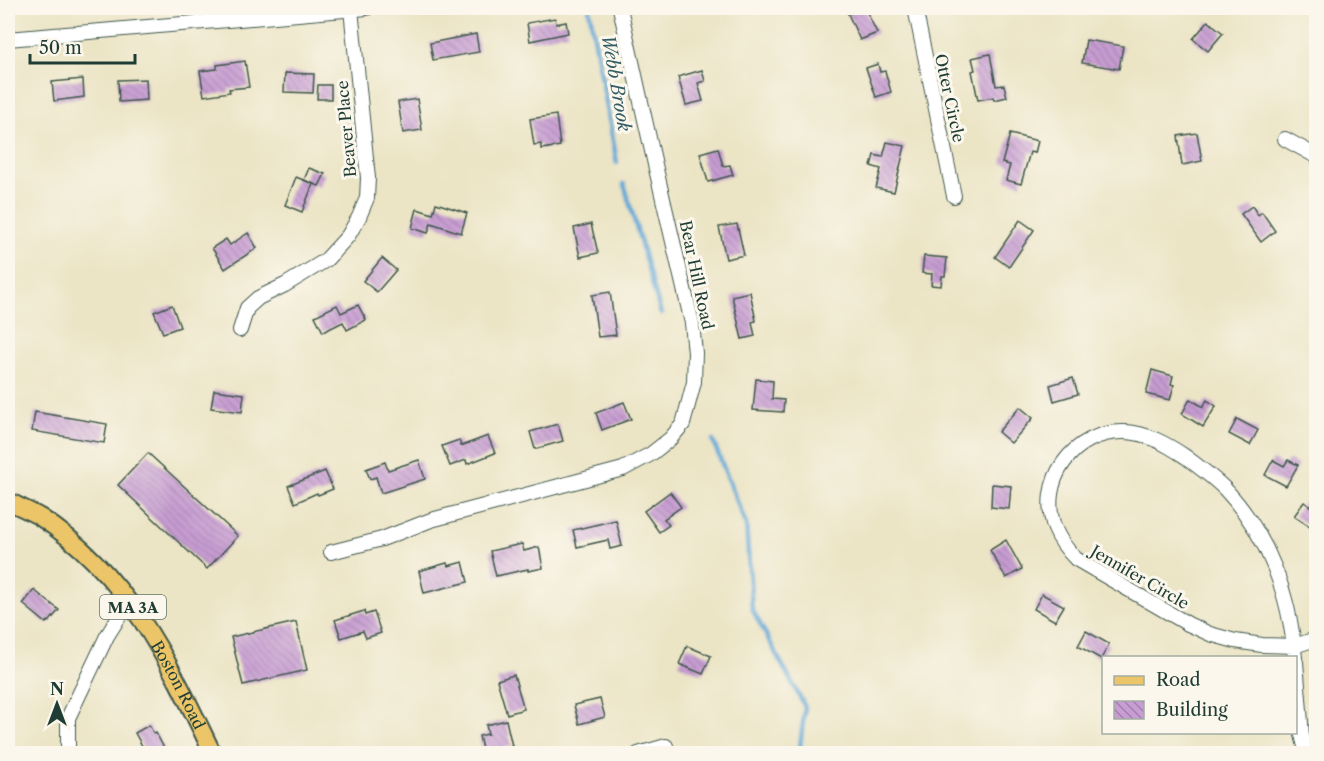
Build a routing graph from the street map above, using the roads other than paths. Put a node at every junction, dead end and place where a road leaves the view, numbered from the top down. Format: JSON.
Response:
{"nodes":[{"id":1,"x":367,"y":8,"type":"edge"},
{"id":2,"x":620,"y":8,"type":"edge"},
{"id":3,"x":915,"y":8,"type":"edge"},
{"id":4,"x":351,"y":9,"type":"junction"},
{"id":5,"x":8,"y":39,"type":"edge"},
{"id":6,"x":1285,"y":139,"type":"dead end"},
{"id":7,"x":1317,"y":156,"type":"edge"},
{"id":8,"x":954,"y":196,"type":"dead end"},
{"id":9,"x":240,"y":330,"type":"dead end"},
{"id":10,"x":8,"y":501,"type":"edge"},
{"id":11,"x":331,"y":552,"type":"dead end"},
{"id":12,"x":129,"y":601,"type":"junction"},
{"id":13,"x":1317,"y":639,"type":"edge"},
{"id":14,"x":1295,"y":652,"type":"edge"},
{"id":15,"x":1297,"y":674,"type":"edge"},
{"id":16,"x":666,"y":746,"type":"dead end"},
{"id":17,"x":68,"y":753,"type":"edge"},
{"id":18,"x":213,"y":753,"type":"edge"},
{"id":19,"x":638,"y":753,"type":"edge"},
{"id":20,"x":1307,"y":753,"type":"edge"}],
"edges":[{"from":1,"to":4,"type":"street"},
{"from":2,"to":11,"type":"street","name":"Bear Hill Road"},
{"from":3,"to":8,"type":"street","name":"Otter Circle"},
{"from":4,"to":5,"type":"street"},
{"from":4,"to":9,"type":"street","name":"Beaver Place"},
{"from":6,"to":7,"type":"street"},
{"from":10,"to":12,"type":"main road","name":"Boston Road","number":"MA 3A"},
{"from":12,"to":17,"type":"street"},
{"from":12,"to":18,"type":"main road","name":"Boston Road","number":"MA 3A"},
{"from":13,"to":14,"type":"street"},
{"from":14,"to":14,"type":"street","name":"Jennifer Circle"},
{"from":15,"to":20,"type":"street"},
{"from":16,"to":19,"type":"street"}]}
